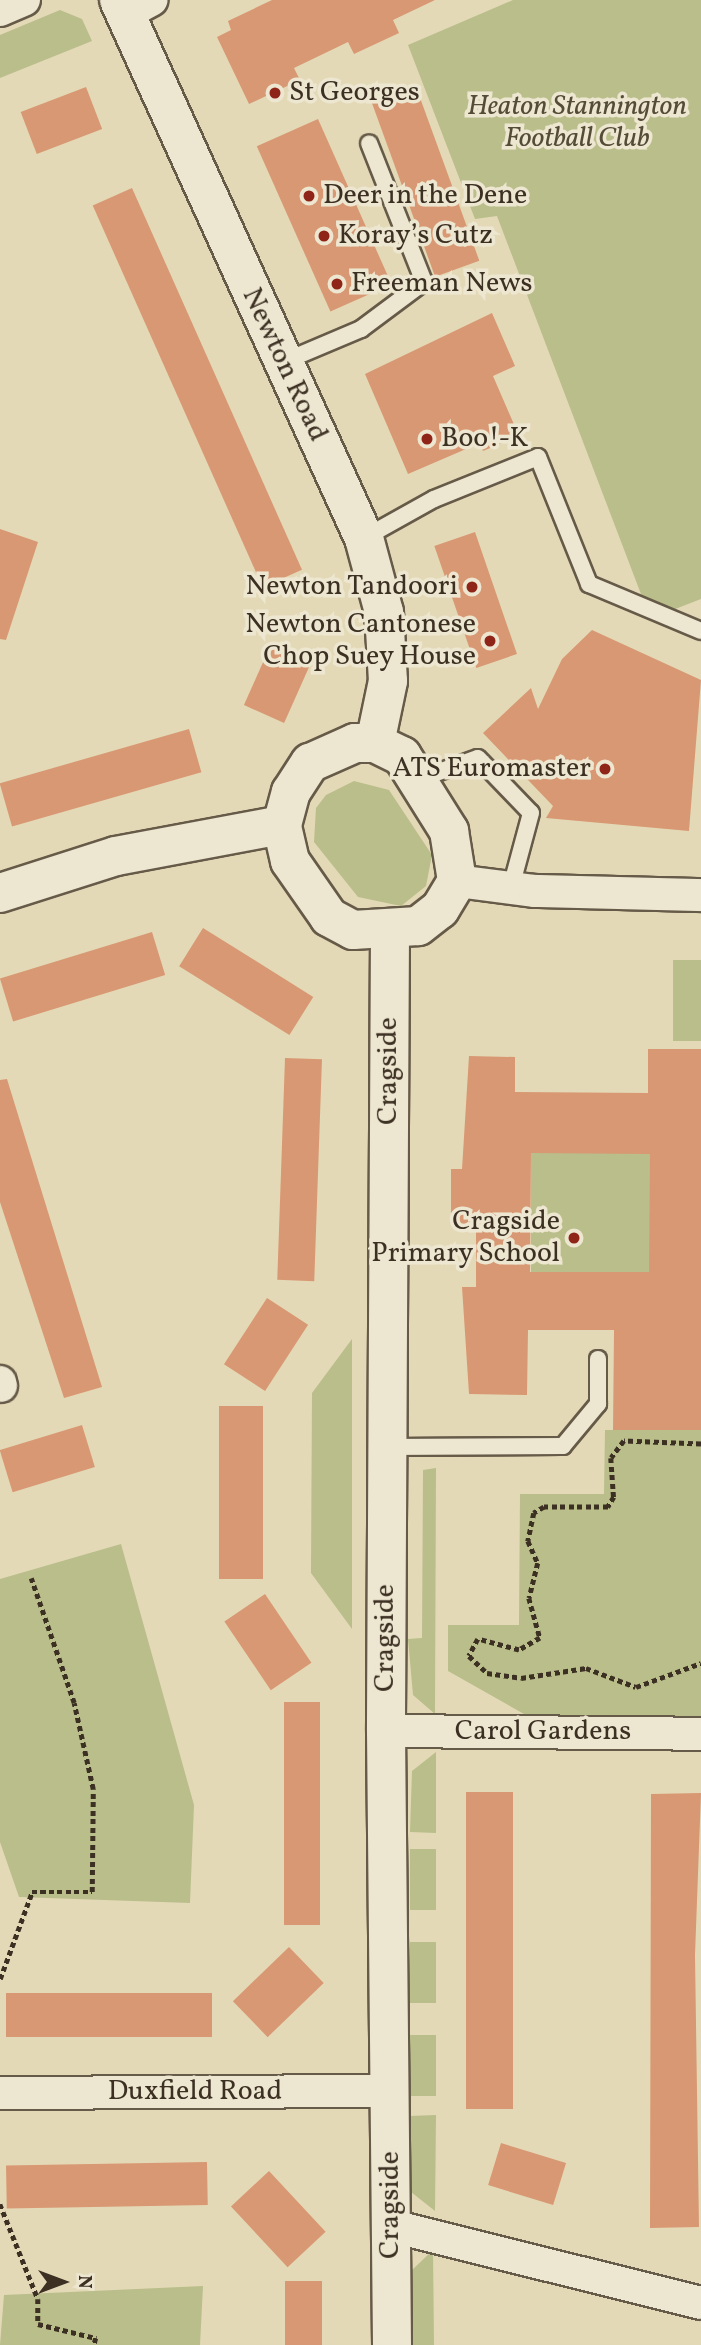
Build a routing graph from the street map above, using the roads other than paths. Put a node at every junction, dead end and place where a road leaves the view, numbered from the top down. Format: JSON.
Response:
{"nodes":[{"id":1,"x":24,"y":0,"type":"edge"},
{"id":2,"x":132,"y":4,"type":"edge"},
{"id":3,"x":0,"y":10,"type":"edge"},
{"id":4,"x":369,"y":143,"type":"dead end"},
{"id":5,"x":283,"y":362,"type":"junction"},
{"id":6,"x":364,"y":538,"type":"junction"},
{"id":7,"x":701,"y":631,"type":"edge"},
{"id":8,"x":375,"y":743,"type":"junction"},
{"id":9,"x":422,"y":778,"type":"junction"},
{"id":10,"x":282,"y":825,"type":"junction"},
{"id":11,"x":457,"y":881,"type":"junction"},
{"id":12,"x":511,"y":887,"type":"junction"},
{"id":13,"x":0,"y":893,"type":"edge"},
{"id":14,"x":701,"y":895,"type":"edge"},
{"id":15,"x":390,"y":931,"type":"junction"},
{"id":16,"x":597,"y":1359,"type":"dead end"},
{"id":17,"x":387,"y":1447,"type":"junction"},
{"id":18,"x":386,"y":1731,"type":"junction"},
{"id":19,"x":701,"y":1734,"type":"edge"},
{"id":20,"x":390,"y":2091,"type":"junction"},
{"id":21,"x":0,"y":2093,"type":"edge"},
{"id":22,"x":392,"y":2226,"type":"junction"},
{"id":23,"x":701,"y":2303,"type":"edge"},
{"id":24,"x":392,"y":2345,"type":"edge"}],
"edges":[{"from":1,"to":3,"type":"street"},
{"from":2,"to":5,"type":"street","name":"Newton Road"},
{"from":4,"to":5,"type":"lane"},
{"from":5,"to":6,"type":"street","name":"Newton Road"},
{"from":6,"to":7,"type":"lane"},
{"from":6,"to":8,"type":"street","name":"Newton Road"},
{"from":8,"to":9,"type":"street"},
{"from":8,"to":10,"type":"street"},
{"from":9,"to":11,"type":"street"},
{"from":9,"to":12,"type":"lane"},
{"from":10,"to":13,"type":"street"},
{"from":10,"to":15,"type":"street"},
{"from":11,"to":12,"type":"street"},
{"from":11,"to":15,"type":"street"},
{"from":12,"to":14,"type":"street"},
{"from":15,"to":17,"type":"street","name":"Cragside"},
{"from":16,"to":17,"type":"lane"},
{"from":17,"to":18,"type":"street","name":"Cragside"},
{"from":18,"to":19,"type":"street","name":"Carol Gardens"},
{"from":18,"to":20,"type":"street","name":"Cragside"},
{"from":20,"to":21,"type":"street","name":"Duxfield Road"},
{"from":20,"to":22,"type":"street","name":"Cragside"},
{"from":22,"to":23,"type":"street"},
{"from":22,"to":24,"type":"street","name":"Cragside"}]}
